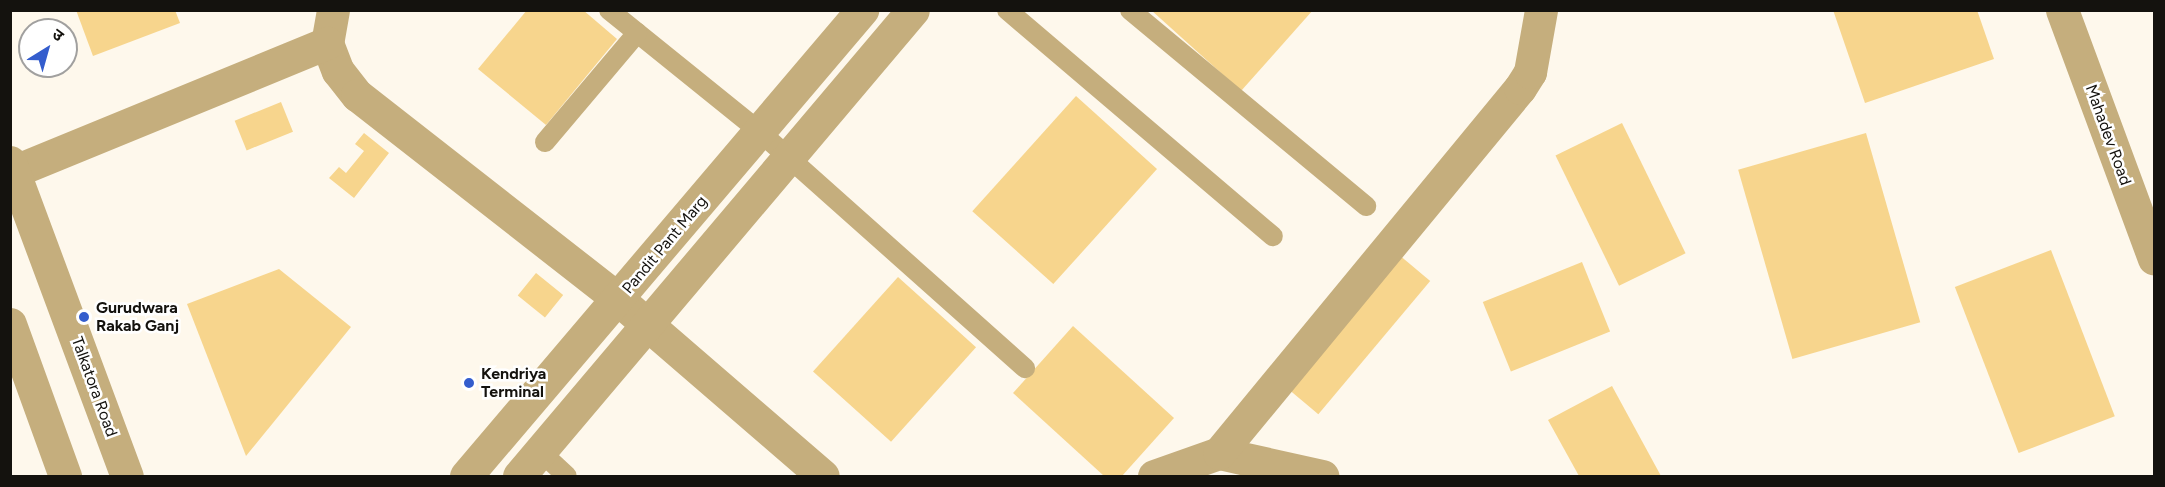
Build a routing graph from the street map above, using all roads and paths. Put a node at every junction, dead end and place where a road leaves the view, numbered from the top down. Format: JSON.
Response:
{"nodes":[{"id":1,"x":333,"y":10,"type":"edge"},
{"id":2,"x":609,"y":10,"type":"edge"},
{"id":3,"x":913,"y":10,"type":"edge"},
{"id":4,"x":1007,"y":10,"type":"edge"},
{"id":5,"x":1130,"y":10,"type":"edge"},
{"id":6,"x":1541,"y":10,"type":"edge"},
{"id":7,"x":2062,"y":10,"type":"edge"},
{"id":8,"x":861,"y":11,"type":"edge"},
{"id":9,"x":637,"y":33,"type":"junction"},
{"id":10,"x":327,"y":43,"type":"junction"},
{"id":11,"x":760,"y":132,"type":"junction"},
{"id":12,"x":545,"y":142,"type":"dead end"},
{"id":13,"x":787,"y":157,"type":"junction"},
{"id":14,"x":12,"y":169,"type":"edge"},
{"id":15,"x":1366,"y":206,"type":"dead end"},
{"id":16,"x":1273,"y":236,"type":"dead end"},
{"id":17,"x":2154,"y":259,"type":"edge"},
{"id":18,"x":619,"y":300,"type":"junction"},
{"id":19,"x":10,"y":324,"type":"edge"},
{"id":20,"x":646,"y":325,"type":"junction"},
{"id":21,"x":1025,"y":368,"type":"dead end"},
{"id":22,"x":541,"y":452,"type":"junction"},
{"id":23,"x":1219,"y":453,"type":"junction"},
{"id":24,"x":1156,"y":476,"type":"edge"},
{"id":25,"x":64,"y":477,"type":"edge"},
{"id":26,"x":127,"y":477,"type":"edge"},
{"id":27,"x":466,"y":477,"type":"edge"},
{"id":28,"x":519,"y":477,"type":"edge"},
{"id":29,"x":567,"y":477,"type":"edge"},
{"id":30,"x":823,"y":477,"type":"edge"},
{"id":31,"x":1322,"y":477,"type":"edge"}],
"edges":[{"from":1,"to":10,"type":"street"},
{"from":2,"to":9,"type":"lane"},
{"from":3,"to":13,"type":"street"},
{"from":4,"to":16,"type":"lane"},
{"from":5,"to":15,"type":"lane"},
{"from":6,"to":23,"type":"street"},
{"from":7,"to":17,"type":"street","name":"Mahadev Road"},
{"from":8,"to":11,"type":"street","name":"Pandit Pant Marg"},
{"from":9,"to":11,"type":"lane"},
{"from":9,"to":12,"type":"lane"},
{"from":10,"to":14,"type":"street"},
{"from":10,"to":18,"type":"street"},
{"from":11,"to":13,"type":"lane"},
{"from":11,"to":18,"type":"street","name":"Pandit Pant Marg"},
{"from":13,"to":20,"type":"street"},
{"from":13,"to":21,"type":"lane"},
{"from":14,"to":26,"type":"street","name":"Talkatora Road"},
{"from":18,"to":20,"type":"street"},
{"from":18,"to":27,"type":"street","name":"Pandit Pant Marg"},
{"from":19,"to":25,"type":"street"},
{"from":20,"to":22,"type":"street"},
{"from":20,"to":30,"type":"street"},
{"from":22,"to":28,"type":"street"},
{"from":22,"to":29,"type":"lane"},
{"from":23,"to":24,"type":"street"},
{"from":23,"to":31,"type":"street"}]}
